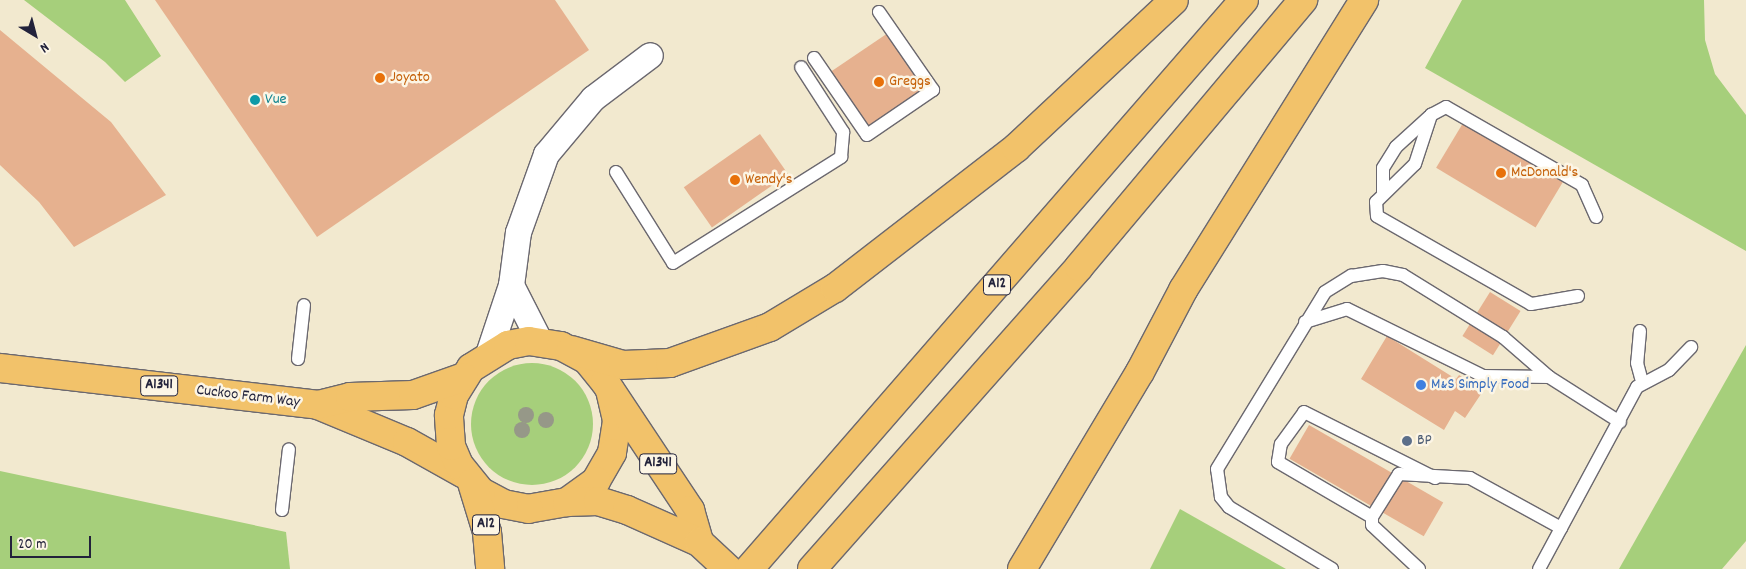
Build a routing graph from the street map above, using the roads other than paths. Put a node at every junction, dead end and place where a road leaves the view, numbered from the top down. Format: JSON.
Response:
{"nodes":[{"id":1,"x":1174,"y":0,"type":"edge"},
{"id":2,"x":1244,"y":0,"type":"edge"},
{"id":3,"x":1303,"y":0,"type":"edge"},
{"id":4,"x":1364,"y":0,"type":"edge"},
{"id":5,"x":879,"y":12,"type":"dead end"},
{"id":6,"x":650,"y":55,"type":"dead end"},
{"id":7,"x":814,"y":58,"type":"dead end"},
{"id":8,"x":801,"y":67,"type":"dead end"},
{"id":9,"x":1431,"y":115,"type":"junction"},
{"id":10,"x":616,"y":172,"type":"dead end"},
{"id":11,"x":1383,"y":192,"type":"junction"},
{"id":12,"x":1596,"y":218,"type":"dead end"},
{"id":13,"x":511,"y":285,"type":"junction"},
{"id":14,"x":1578,"y":296,"type":"dead end"},
{"id":15,"x":304,"y":305,"type":"dead end"},
{"id":16,"x":1305,"y":322,"type":"junction"},
{"id":17,"x":1640,"y":331,"type":"dead end"},
{"id":18,"x":540,"y":342,"type":"junction"},
{"id":19,"x":1691,"y":348,"type":"dead end"},
{"id":20,"x":571,"y":350,"type":"junction"},
{"id":21,"x":488,"y":354,"type":"junction"},
{"id":22,"x":298,"y":359,"type":"dead end"},
{"id":23,"x":0,"y":368,"type":"edge"},
{"id":24,"x":464,"y":377,"type":"junction"},
{"id":25,"x":1549,"y":377,"type":"junction"},
{"id":26,"x":1639,"y":385,"type":"junction"},
{"id":27,"x":610,"y":390,"type":"junction"},
{"id":28,"x":318,"y":405,"type":"junction"},
{"id":29,"x":1620,"y":422,"type":"junction"},
{"id":30,"x":289,"y":450,"type":"dead end"},
{"id":31,"x":1435,"y":478,"type":"junction"},
{"id":32,"x":468,"y":479,"type":"junction"},
{"id":33,"x":567,"y":502,"type":"junction"},
{"id":34,"x":282,"y":510,"type":"dead end"},
{"id":35,"x":1372,"y":517,"type":"junction"},
{"id":36,"x":1561,"y":528,"type":"junction"},
{"id":37,"x":699,"y":542,"type":"junction"},
{"id":38,"x":490,"y":569,"type":"edge"},
{"id":39,"x":728,"y":569,"type":"edge"},
{"id":40,"x":749,"y":569,"type":"edge"},
{"id":41,"x":812,"y":569,"type":"edge"},
{"id":42,"x":1022,"y":569,"type":"edge"},
{"id":43,"x":1332,"y":569,"type":"edge"},
{"id":44,"x":1418,"y":569,"type":"edge"},
{"id":45,"x":1539,"y":569,"type":"edge"}],
"edges":[{"from":1,"to":20,"type":"main road"},
{"from":2,"to":40,"type":"main road","number":"A12"},
{"from":3,"to":41,"type":"main road"},
{"from":4,"to":42,"type":"main road"},
{"from":5,"to":7,"type":"lane"},
{"from":6,"to":13,"type":"street"},
{"from":8,"to":10,"type":"lane"},
{"from":9,"to":11,"type":"lane"},
{"from":9,"to":11,"type":"lane"},
{"from":9,"to":12,"type":"lane"},
{"from":11,"to":14,"type":"lane"},
{"from":13,"to":18,"type":"street"},
{"from":13,"to":21,"type":"street"},
{"from":15,"to":22,"type":"lane"},
{"from":16,"to":25,"type":"lane"},
{"from":16,"to":25,"type":"lane"},
{"from":16,"to":43,"type":"lane"},
{"from":17,"to":26,"type":"lane"},
{"from":18,"to":20,"type":"main road","number":"A1341"},
{"from":18,"to":21,"type":"main road","number":"A1341"},
{"from":19,"to":26,"type":"lane"},
{"from":20,"to":27,"type":"main road","number":"A1341"},
{"from":21,"to":24,"type":"main road","number":"A1341"},
{"from":23,"to":28,"type":"main road","name":"Cuckoo Farm Way","number":"A1341"},
{"from":24,"to":28,"type":"main road","name":"Cuckoo Farm Way","number":"A1341"},
{"from":24,"to":32,"type":"main road","number":"A1341"},
{"from":25,"to":29,"type":"lane"},
{"from":26,"to":29,"type":"lane"},
{"from":27,"to":33,"type":"main road","number":"A1341"},
{"from":27,"to":37,"type":"main road","number":"A1341"},
{"from":28,"to":32,"type":"main road","name":"Cuckoo Farm Way","number":"A1341"},
{"from":29,"to":36,"type":"lane"},
{"from":30,"to":34,"type":"lane"},
{"from":31,"to":35,"type":"lane"},
{"from":31,"to":35,"type":"lane"},
{"from":31,"to":36,"type":"lane"},
{"from":32,"to":33,"type":"main road","number":"A1341"},
{"from":32,"to":38,"type":"main road","number":"A12"},
{"from":33,"to":37,"type":"main road","number":"A1341"},
{"from":35,"to":44,"type":"lane"},
{"from":36,"to":45,"type":"lane"},
{"from":37,"to":39,"type":"main road","number":"A1341"}]}
